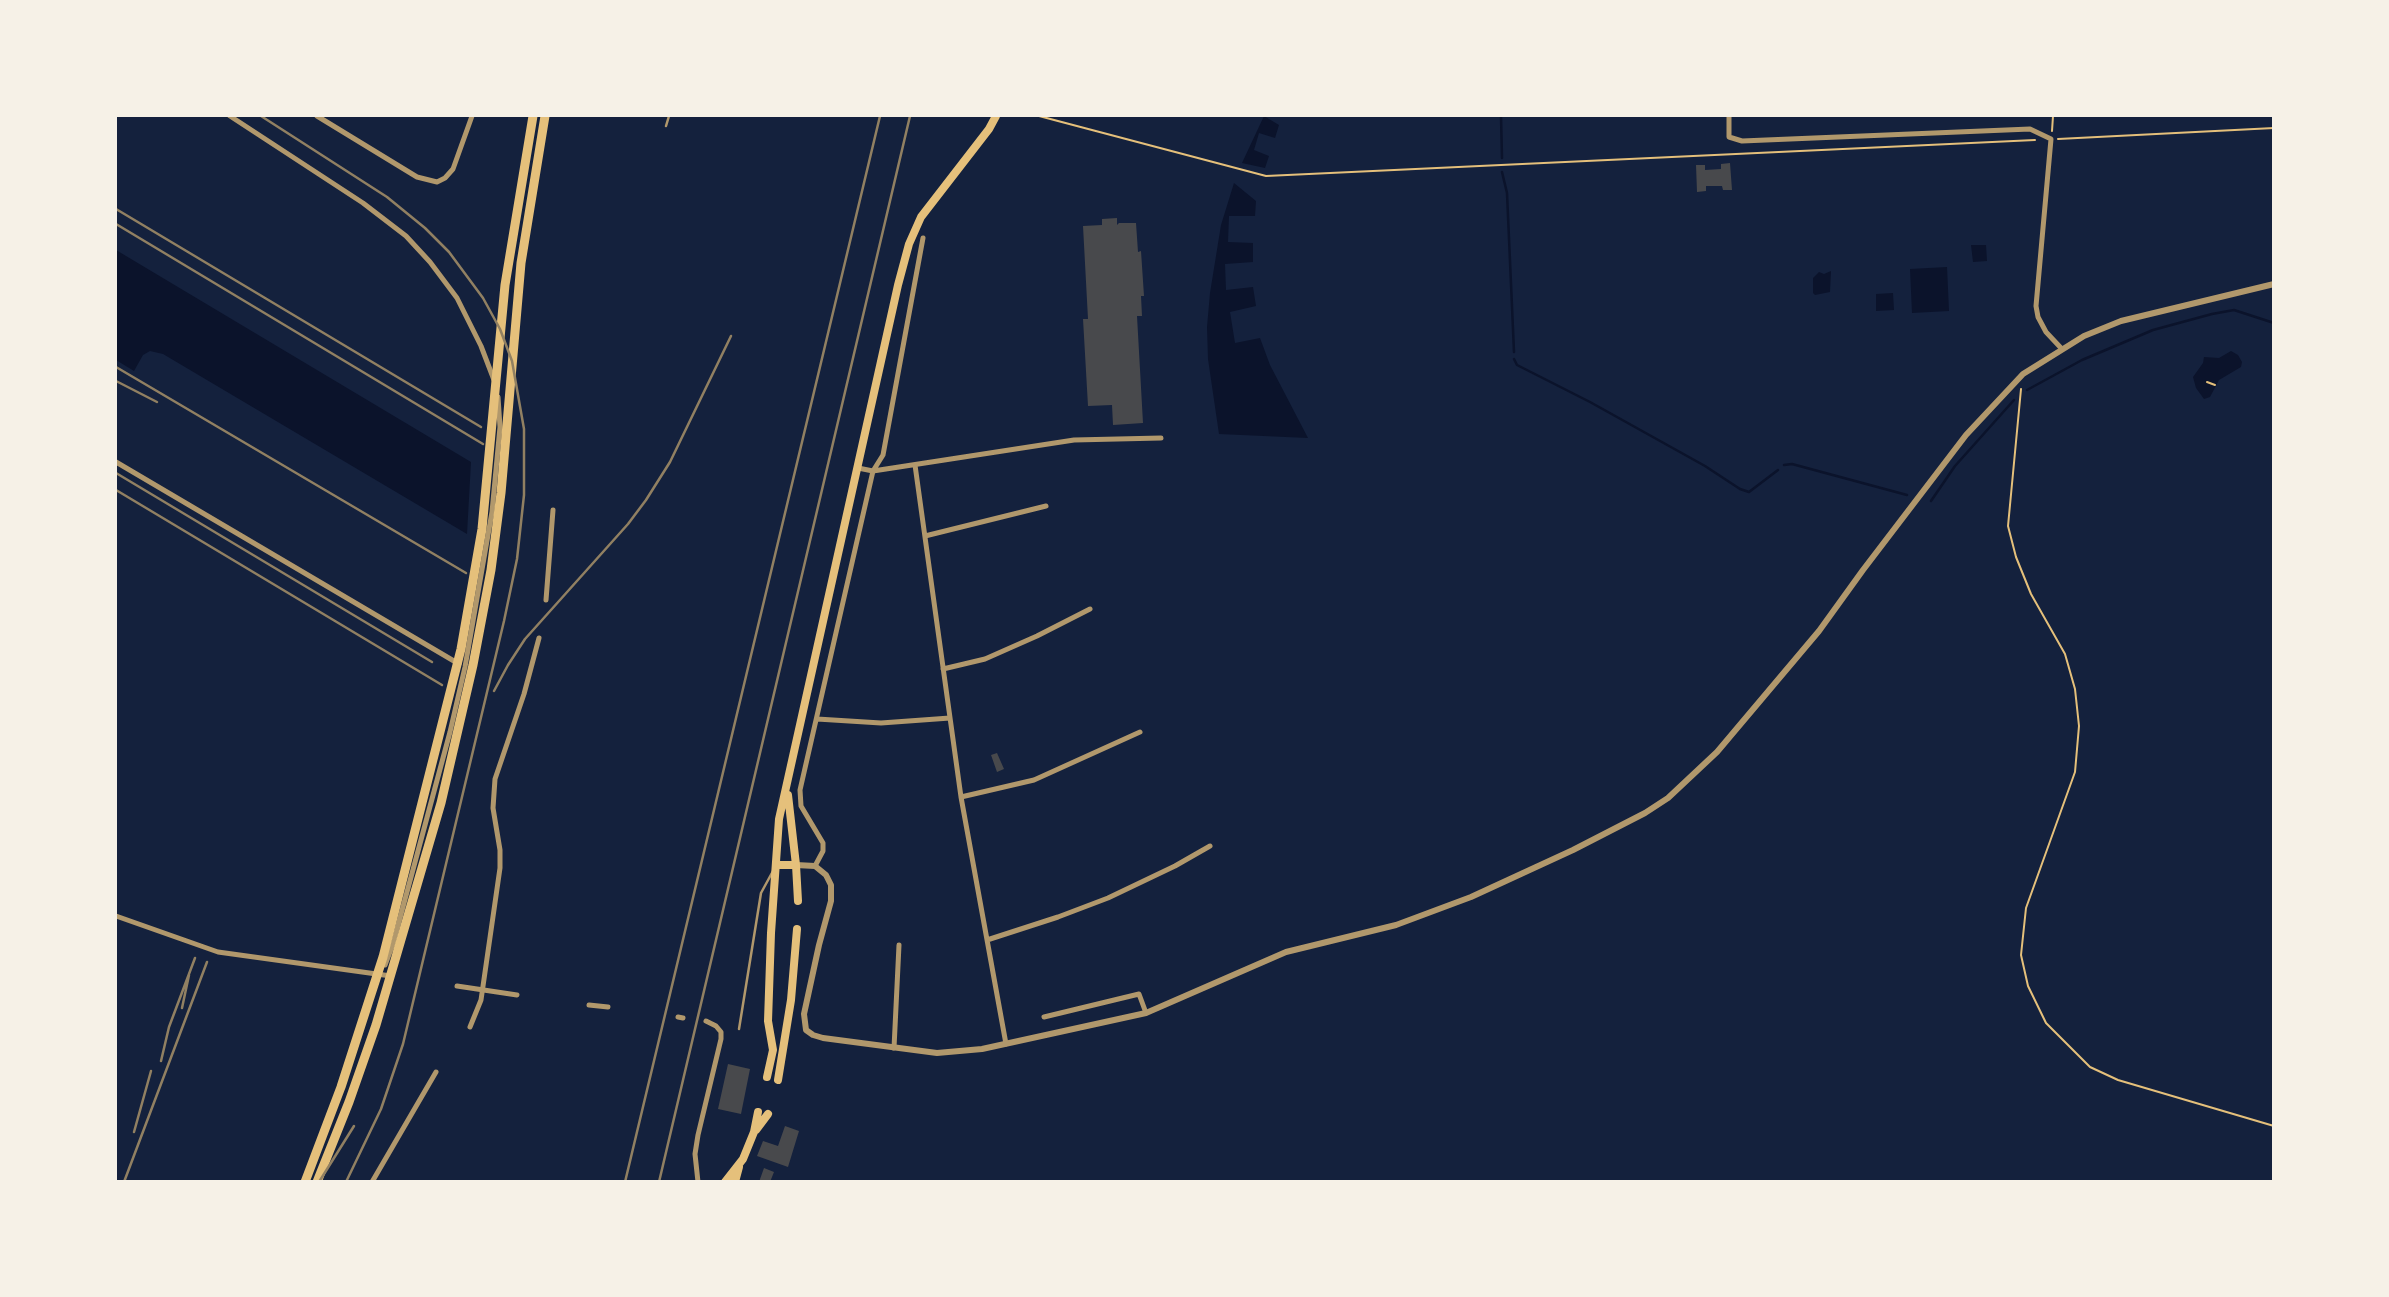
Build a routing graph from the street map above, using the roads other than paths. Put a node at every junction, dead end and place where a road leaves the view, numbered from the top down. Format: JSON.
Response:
{"nodes":[{"id":1,"x":230,"y":116,"type":"edge"},
{"id":2,"x":317,"y":116,"type":"edge"},
{"id":3,"x":472,"y":116,"type":"edge"},
{"id":4,"x":533,"y":116,"type":"edge"},
{"id":5,"x":545,"y":116,"type":"edge"},
{"id":6,"x":669,"y":116,"type":"edge"},
{"id":7,"x":996,"y":116,"type":"edge"},
{"id":8,"x":1729,"y":116,"type":"edge"},
{"id":9,"x":666,"y":126,"type":"dead end"},
{"id":10,"x":923,"y":239,"type":"dead end"},
{"id":11,"x":2273,"y":284,"type":"edge"},
{"id":12,"x":2061,"y":348,"type":"junction"},
{"id":13,"x":1161,"y":438,"type":"dead end"},
{"id":14,"x":116,"y":462,"type":"edge"},
{"id":15,"x":915,"y":465,"type":"junction"},
{"id":16,"x":858,"y":468,"type":"junction"},
{"id":17,"x":873,"y":471,"type":"junction"},
{"id":18,"x":1046,"y":506,"type":"dead end"},
{"id":19,"x":553,"y":510,"type":"dead end"},
{"id":20,"x":925,"y":536,"type":"junction"},
{"id":21,"x":546,"y":600,"type":"dead end"},
{"id":22,"x":1090,"y":609,"type":"dead end"},
{"id":23,"x":540,"y":638,"type":"dead end"},
{"id":24,"x":465,"y":667,"type":"junction"},
{"id":25,"x":943,"y":669,"type":"junction"},
{"id":26,"x":950,"y":718,"type":"junction"},
{"id":27,"x":817,"y":719,"type":"junction"},
{"id":28,"x":1140,"y":732,"type":"dead end"},
{"id":29,"x":787,"y":788,"type":"junction"},
{"id":30,"x":961,"y":797,"type":"junction"},
{"id":31,"x":1210,"y":846,"type":"dead end"},
{"id":32,"x":796,"y":864,"type":"junction"},
{"id":33,"x":777,"y":865,"type":"junction"},
{"id":34,"x":815,"y":866,"type":"junction"},
{"id":35,"x":798,"y":901,"type":"dead end"},
{"id":36,"x":116,"y":916,"type":"edge"},
{"id":37,"x":797,"y":929,"type":"dead end"},
{"id":38,"x":987,"y":940,"type":"junction"},
{"id":39,"x":899,"y":945,"type":"dead end"},
{"id":40,"x":381,"y":974,"type":"junction"},
{"id":41,"x":394,"y":976,"type":"dead end"},
{"id":42,"x":457,"y":986,"type":"dead end"},
{"id":43,"x":482,"y":990,"type":"junction"},
{"id":44,"x":517,"y":995,"type":"dead end"},
{"id":45,"x":589,"y":1005,"type":"dead end"},
{"id":46,"x":608,"y":1007,"type":"dead end"},
{"id":47,"x":1146,"y":1013,"type":"junction"},
{"id":48,"x":1044,"y":1017,"type":"dead end"},
{"id":49,"x":706,"y":1021,"type":"dead end"},
{"id":50,"x":470,"y":1027,"type":"dead end"},
{"id":51,"x":739,"y":1029,"type":"dead end"},
{"id":52,"x":1006,"y":1044,"type":"junction"},
{"id":53,"x":894,"y":1048,"type":"junction"},
{"id":54,"x":773,"y":1050,"type":"junction"},
{"id":55,"x":783,"y":1051,"type":"junction"},
{"id":56,"x":436,"y":1072,"type":"dead end"},
{"id":57,"x":767,"y":1077,"type":"dead end"},
{"id":58,"x":778,"y":1080,"type":"dead end"},
{"id":59,"x":758,"y":1112,"type":"dead end"},
{"id":60,"x":768,"y":1114,"type":"dead end"},
{"id":61,"x":754,"y":1132,"type":"junction"},
{"id":62,"x":326,"y":1159,"type":"junction"},
{"id":63,"x":738,"y":1167,"type":"junction"},
{"id":64,"x":697,"y":1174,"type":"junction"},
{"id":65,"x":302,"y":1181,"type":"edge"},
{"id":66,"x":317,"y":1181,"type":"edge"},
{"id":67,"x":324,"y":1181,"type":"edge"},
{"id":68,"x":372,"y":1181,"type":"edge"},
{"id":69,"x":698,"y":1181,"type":"edge"},
{"id":70,"x":704,"y":1181,"type":"edge"},
{"id":71,"x":726,"y":1181,"type":"edge"},
{"id":72,"x":735,"y":1181,"type":"edge"}],
"edges":[{"from":1,"to":24,"type":"street"},
{"from":2,"to":3,"type":"street"},
{"from":4,"to":65,"type":"highway"},
{"from":5,"to":62,"type":"highway"},
{"from":6,"to":9,"type":"lane"},
{"from":7,"to":16,"type":"main road"},
{"from":8,"to":12,"type":"street"},
{"from":10,"to":17,"type":"street"},
{"from":11,"to":12,"type":"street"},
{"from":12,"to":47,"type":"street"},
{"from":13,"to":15,"type":"street"},
{"from":14,"to":24,"type":"street"},
{"from":15,"to":17,"type":"street"},
{"from":15,"to":20,"type":"street"},
{"from":16,"to":17,"type":"street"},
{"from":16,"to":29,"type":"main road"},
{"from":17,"to":27,"type":"street"},
{"from":18,"to":20,"type":"street"},
{"from":19,"to":21,"type":"street"},
{"from":20,"to":25,"type":"street"},
{"from":22,"to":25,"type":"street"},
{"from":23,"to":43,"type":"street"},
{"from":24,"to":40,"type":"street"},
{"from":25,"to":26,"type":"street"},
{"from":26,"to":27,"type":"street"},
{"from":26,"to":30,"type":"street"},
{"from":27,"to":34,"type":"street"},
{"from":28,"to":30,"type":"street"},
{"from":29,"to":32,"type":"main road"},
{"from":29,"to":33,"type":"main road"},
{"from":30,"to":38,"type":"street"},
{"from":31,"to":38,"type":"street"},
{"from":32,"to":33,"type":"main road"},
{"from":32,"to":34,"type":"street"},
{"from":32,"to":35,"type":"main road"},
{"from":33,"to":51,"type":"lane"},
{"from":33,"to":54,"type":"main road"},
{"from":34,"to":53,"type":"street"},
{"from":36,"to":40,"type":"street"},
{"from":37,"to":55,"type":"main road"},
{"from":38,"to":52,"type":"street"},
{"from":39,"to":53,"type":"street"},
{"from":40,"to":41,"type":"street"},
{"from":42,"to":43,"type":"street"},
{"from":43,"to":44,"type":"street"},
{"from":43,"to":50,"type":"street"},
{"from":45,"to":46,"type":"street"},
{"from":47,"to":48,"type":"street"},
{"from":47,"to":52,"type":"street"},
{"from":49,"to":64,"type":"street"},
{"from":52,"to":53,"type":"street"},
{"from":54,"to":55,"type":"main road"},
{"from":54,"to":57,"type":"main road"},
{"from":55,"to":58,"type":"main road"},
{"from":56,"to":68,"type":"street"},
{"from":59,"to":61,"type":"main road"},
{"from":60,"to":61,"type":"main road"},
{"from":61,"to":63,"type":"main road"},
{"from":62,"to":66,"type":"highway"},
{"from":62,"to":67,"type":"highway"},
{"from":63,"to":71,"type":"main road"},
{"from":63,"to":72,"type":"main road"},
{"from":64,"to":69,"type":"street"},
{"from":64,"to":70,"type":"street"}]}
